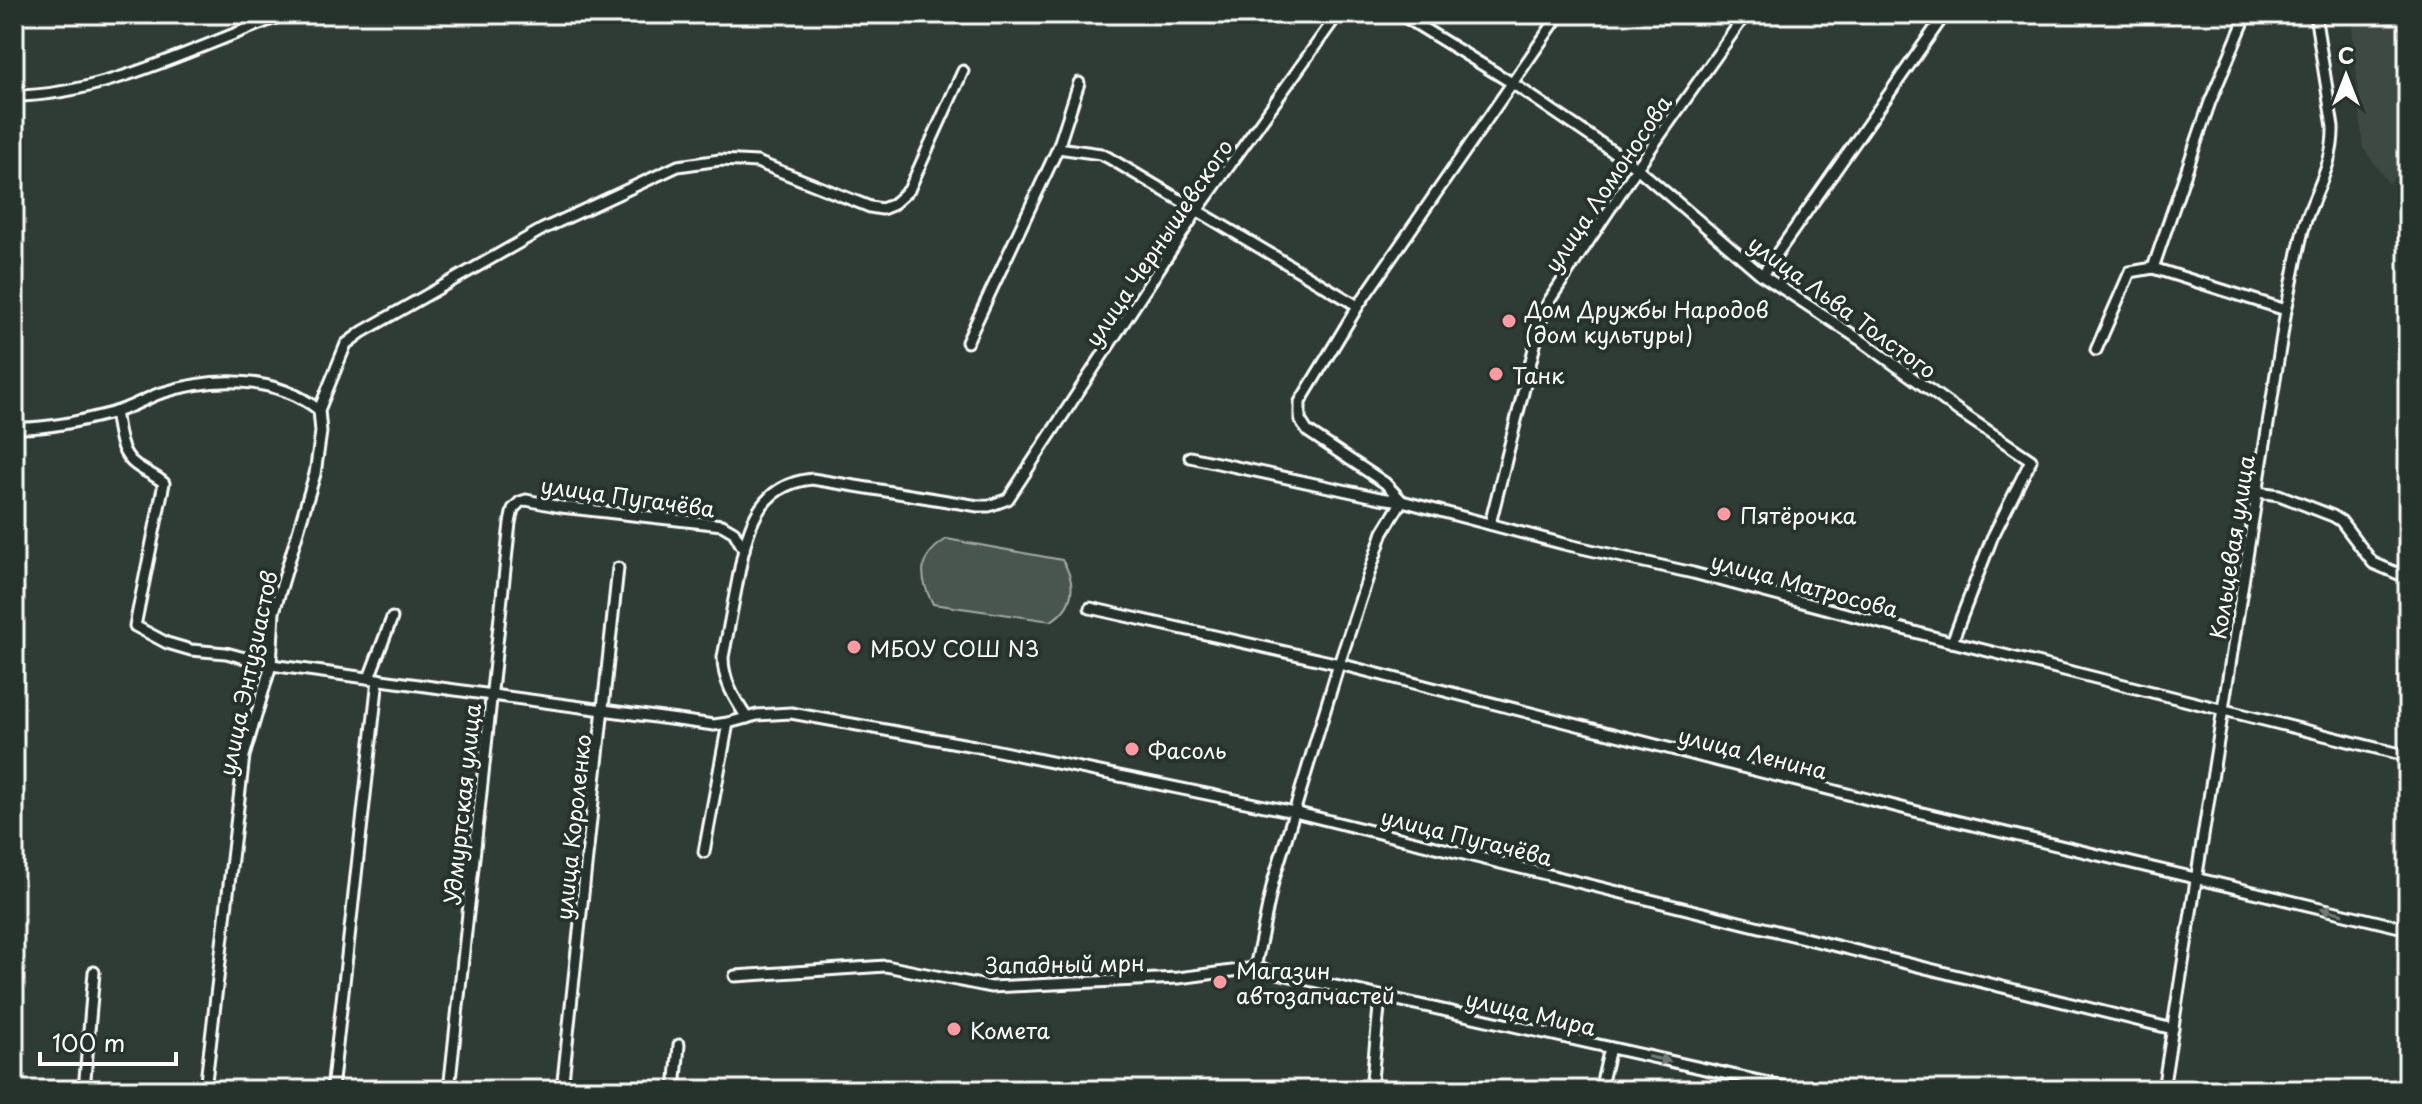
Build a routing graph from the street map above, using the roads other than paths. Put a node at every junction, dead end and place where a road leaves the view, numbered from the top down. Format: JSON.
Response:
{"nodes":[{"id":1,"x":287,"y":14,"type":"edge"},
{"id":2,"x":1338,"y":14,"type":"edge"},
{"id":3,"x":1400,"y":14,"type":"edge"},
{"id":4,"x":1560,"y":14,"type":"edge"},
{"id":5,"x":1746,"y":14,"type":"edge"},
{"id":6,"x":1945,"y":14,"type":"edge"},
{"id":7,"x":2247,"y":14,"type":"edge"},
{"id":8,"x":2315,"y":14,"type":"edge"},
{"id":9,"x":963,"y":71,"type":"dead end"},
{"id":10,"x":1079,"y":83,"type":"dead end"},
{"id":11,"x":1512,"y":83,"type":"junction"},
{"id":12,"x":14,"y":96,"type":"edge"},
{"id":13,"x":1058,"y":148,"type":"junction"},
{"id":14,"x":1637,"y":168,"type":"junction"},
{"id":15,"x":1197,"y":211,"type":"junction"},
{"id":16,"x":2153,"y":268,"type":"junction"},
{"id":17,"x":1762,"y":275,"type":"junction"},
{"id":18,"x":1358,"y":306,"type":"junction"},
{"id":19,"x":2286,"y":310,"type":"junction"},
{"id":20,"x":967,"y":342,"type":"dead end"},
{"id":21,"x":2096,"y":350,"type":"dead end"},
{"id":22,"x":319,"y":410,"type":"junction"},
{"id":23,"x":115,"y":412,"type":"junction"},
{"id":24,"x":14,"y":428,"type":"edge"},
{"id":25,"x":1190,"y":457,"type":"dead end"},
{"id":26,"x":2258,"y":492,"type":"junction"},
{"id":27,"x":1402,"y":501,"type":"junction"},
{"id":28,"x":510,"y":523,"type":"joint"},
{"id":29,"x":1490,"y":524,"type":"junction"},
{"id":30,"x":744,"y":550,"type":"junction"},
{"id":31,"x":618,"y":568,"type":"dead end"},
{"id":32,"x":2408,"y":578,"type":"edge"},
{"id":33,"x":1090,"y":608,"type":"dead end"},
{"id":34,"x":392,"y":618,"type":"dead end"},
{"id":35,"x":1952,"y":642,"type":"junction"},
{"id":36,"x":1339,"y":664,"type":"junction"},
{"id":37,"x":271,"y":665,"type":"junction"},
{"id":38,"x":373,"y":679,"type":"junction"},
{"id":39,"x":490,"y":695,"type":"junction"},
{"id":40,"x":2223,"y":709,"type":"junction"},
{"id":41,"x":602,"y":710,"type":"junction"},
{"id":42,"x":747,"y":718,"type":"junction"},
{"id":43,"x":728,"y":723,"type":"junction"},
{"id":44,"x":2408,"y":756,"type":"edge"},
{"id":45,"x":1294,"y":812,"type":"junction"},
{"id":46,"x":704,"y":852,"type":"dead end"},
{"id":47,"x":2198,"y":878,"type":"junction"},
{"id":48,"x":2408,"y":929,"type":"edge"},
{"id":49,"x":1255,"y":968,"type":"junction"},
{"id":50,"x":94,"y":972,"type":"dead end"},
{"id":51,"x":735,"y":976,"type":"dead end"},
{"id":52,"x":1380,"y":997,"type":"junction"},
{"id":53,"x":2173,"y":1029,"type":"junction"},
{"id":54,"x":679,"y":1045,"type":"dead end"},
{"id":55,"x":1610,"y":1048,"type":"junction"},
{"id":56,"x":84,"y":1090,"type":"edge"},
{"id":57,"x":205,"y":1090,"type":"edge"},
{"id":58,"x":332,"y":1090,"type":"edge"},
{"id":59,"x":449,"y":1090,"type":"edge"},
{"id":60,"x":562,"y":1090,"type":"edge"},
{"id":61,"x":675,"y":1090,"type":"edge"},
{"id":62,"x":1371,"y":1090,"type":"edge"},
{"id":63,"x":1600,"y":1090,"type":"edge"},
{"id":64,"x":1799,"y":1090,"type":"edge"},
{"id":65,"x":2163,"y":1090,"type":"edge"}],
"edges":[{"from":1,"to":12,"type":"street"},
{"from":2,"to":15,"type":"street","name":"улица Чернышевского"},
{"from":3,"to":11,"type":"street","name":"улица Льва Толстого"},
{"from":4,"to":11,"type":"street"},
{"from":5,"to":14,"type":"street","name":"улица Ломоносова"},
{"from":6,"to":17,"type":"street"},
{"from":7,"to":16,"type":"street"},
{"from":8,"to":19,"type":"street","name":"Кольцевая улица"},
{"from":9,"to":22,"type":"street"},
{"from":10,"to":13,"type":"street"},
{"from":11,"to":14,"type":"street","name":"улица Льва Толстого"},
{"from":11,"to":18,"type":"street"},
{"from":13,"to":15,"type":"street"},
{"from":13,"to":20,"type":"street"},
{"from":14,"to":17,"type":"street","name":"улица Льва Толстого"},
{"from":14,"to":29,"type":"street","name":"улица Ломоносова"},
{"from":15,"to":18,"type":"street"},
{"from":15,"to":30,"type":"street","name":"улица Чернышевского"},
{"from":16,"to":19,"type":"street"},
{"from":16,"to":21,"type":"street"},
{"from":17,"to":35,"type":"street","name":"улица Льва Толстого"},
{"from":18,"to":27,"type":"street"},
{"from":19,"to":26,"type":"street","name":"Кольцевая улица"},
{"from":22,"to":23,"type":"street"},
{"from":22,"to":37,"type":"street","name":"улица Энтузиастов"},
{"from":23,"to":24,"type":"street"},
{"from":23,"to":37,"type":"street","name":"улица Пугачёва"},
{"from":25,"to":27,"type":"street","name":"улица Матросова"},
{"from":26,"to":32,"type":"street"},
{"from":26,"to":40,"type":"street","name":"Кольцевая улица"},
{"from":27,"to":29,"type":"street","name":"улица Матросова"},
{"from":27,"to":36,"type":"street"},
{"from":28,"to":30,"type":"street","name":"улица Пугачёва"},
{"from":28,"to":39,"type":"street","name":"Удмуртская улица"},
{"from":29,"to":35,"type":"street","name":"улица Матросова"},
{"from":30,"to":42,"type":"street"},
{"from":31,"to":41,"type":"street","name":"улица Короленко"},
{"from":33,"to":36,"type":"street","name":"улица Ленина"},
{"from":34,"to":38,"type":"street"},
{"from":35,"to":40,"type":"street","name":"улица Матросова"},
{"from":36,"to":45,"type":"street"},
{"from":36,"to":47,"type":"street","name":"улица Ленина"},
{"from":37,"to":38,"type":"street","name":"улица Пугачёва"},
{"from":37,"to":57,"type":"street","name":"улица Энтузиастов"},
{"from":38,"to":39,"type":"street","name":"улица Пугачёва"},
{"from":38,"to":58,"type":"street"},
{"from":39,"to":41,"type":"street","name":"улица Пугачёва"},
{"from":39,"to":59,"type":"street","name":"Удмуртская улица"},
{"from":40,"to":44,"type":"street","name":"улица Матросова"},
{"from":40,"to":47,"type":"street","name":"Кольцевая улица"},
{"from":41,"to":43,"type":"street","name":"улица Пугачёва"},
{"from":41,"to":60,"type":"street","name":"улица Короленко"},
{"from":42,"to":43,"type":"street","name":"улица Пугачёва"},
{"from":42,"to":45,"type":"street","name":"улица Пугачёва"},
{"from":43,"to":46,"type":"street"},
{"from":45,"to":49,"type":"street"},
{"from":45,"to":53,"type":"street","name":"улица Пугачёва"},
{"from":48,"to":47,"type":"street","name":"улица Ленина","one_way":true},
{"from":47,"to":53,"type":"street","name":"Кольцевая улица"},
{"from":49,"to":51,"type":"street","name":"Западный мрн"},
{"from":49,"to":52,"type":"street","name":"улица Мира"},
{"from":50,"to":56,"type":"street"},
{"from":52,"to":55,"type":"street","name":"улица Мира"},
{"from":52,"to":62,"type":"street"},
{"from":53,"to":65,"type":"street","name":"Кольцевая улица"},
{"from":54,"to":61,"type":"street"},
{"from":55,"to":63,"type":"street"},
{"from":55,"to":64,"type":"street","name":"улица Мира","one_way":true}]}
